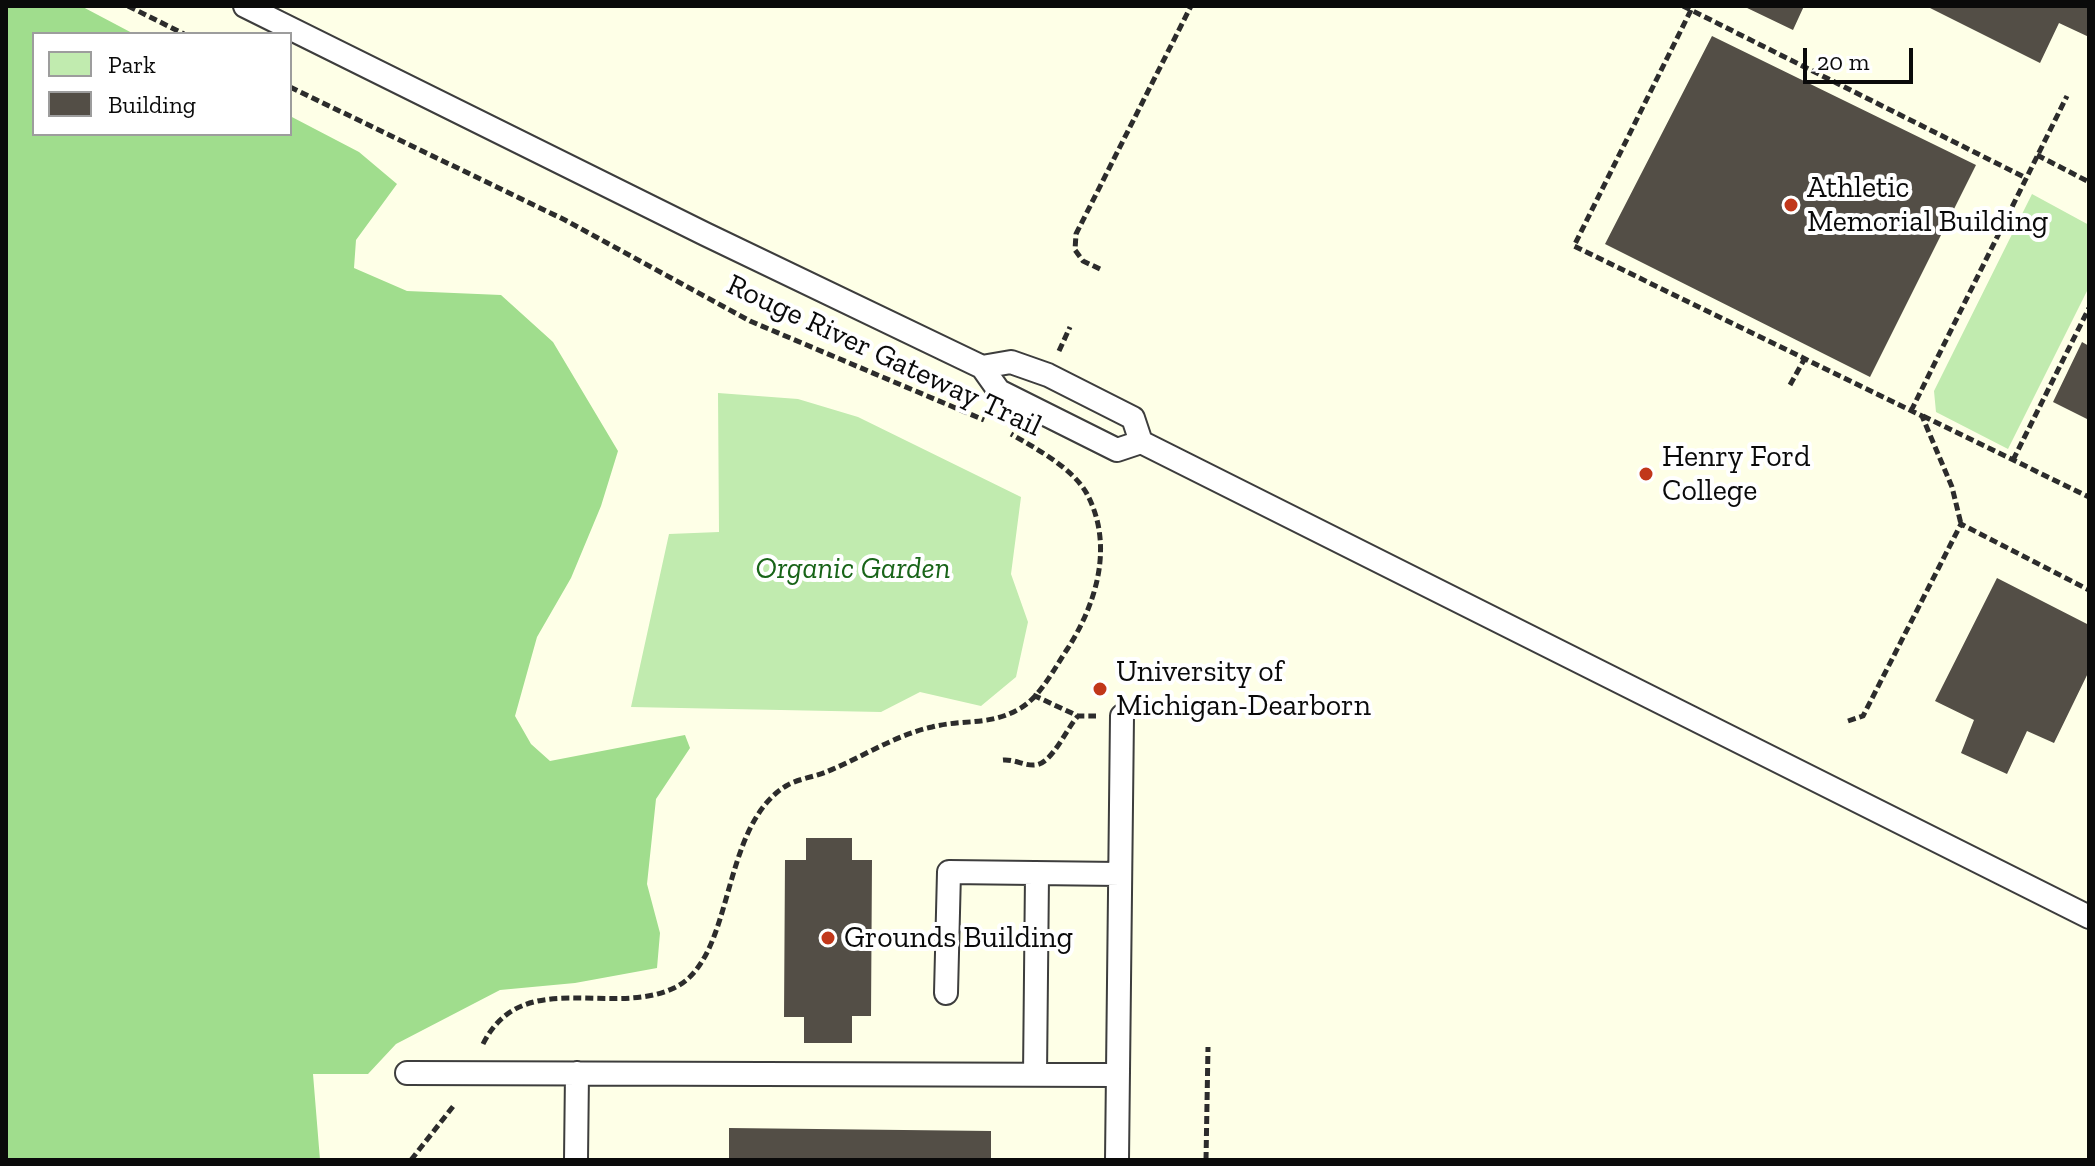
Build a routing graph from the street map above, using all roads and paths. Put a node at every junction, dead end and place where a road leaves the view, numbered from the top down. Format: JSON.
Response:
{"nodes":[{"id":1,"x":128,"y":6,"type":"edge"},
{"id":2,"x":245,"y":6,"type":"edge"},
{"id":3,"x":1191,"y":6,"type":"edge"},
{"id":4,"x":1683,"y":6,"type":"edge"},
{"id":5,"x":1691,"y":10,"type":"junction"},
{"id":6,"x":180,"y":32,"type":"edge"},
{"id":7,"x":292,"y":88,"type":"edge"},
{"id":8,"x":2067,"y":96,"type":"dead end"},
{"id":9,"x":2037,"y":155,"type":"junction"},
{"id":10,"x":2026,"y":178,"type":"junction"},
{"id":11,"x":2089,"y":182,"type":"edge"},
{"id":12,"x":1100,"y":269,"type":"dead end"},
{"id":13,"x":2089,"y":308,"type":"edge"},
{"id":14,"x":1070,"y":327,"type":"dead end"},
{"id":15,"x":1805,"y":358,"type":"junction"},
{"id":16,"x":1054,"y":363,"type":"dead end"},
{"id":17,"x":982,"y":367,"type":"junction"},
{"id":18,"x":1790,"y":385,"type":"dead end"},
{"id":19,"x":1911,"y":411,"type":"junction"},
{"id":20,"x":1922,"y":416,"type":"junction"},
{"id":21,"x":986,"y":421,"type":"dead end"},
{"id":22,"x":1000,"y":428,"type":"dead end"},
{"id":23,"x":1141,"y":442,"type":"junction"},
{"id":24,"x":2013,"y":460,"type":"junction"},
{"id":25,"x":2089,"y":497,"type":"edge"},
{"id":26,"x":1961,"y":524,"type":"junction"},
{"id":27,"x":2089,"y":590,"type":"edge"},
{"id":28,"x":1033,"y":695,"type":"junction"},
{"id":29,"x":1078,"y":716,"type":"junction"},
{"id":30,"x":1122,"y":716,"type":"joint"},
{"id":31,"x":1848,"y":721,"type":"dead end"},
{"id":32,"x":1003,"y":760,"type":"dead end"},
{"id":33,"x":1120,"y":874,"type":"junction"},
{"id":34,"x":1037,"y":875,"type":"junction"},
{"id":35,"x":2089,"y":917,"type":"edge"},
{"id":36,"x":946,"y":993,"type":"dead end"},
{"id":37,"x":1208,"y":1047,"type":"dead end"},
{"id":38,"x":407,"y":1073,"type":"dead end"},
{"id":39,"x":470,"y":1073,"type":"junction"},
{"id":40,"x":577,"y":1073,"type":"junction"},
{"id":41,"x":1035,"y":1075,"type":"junction"},
{"id":42,"x":1118,"y":1075,"type":"junction"},
{"id":43,"x":411,"y":1160,"type":"edge"},
{"id":44,"x":576,"y":1160,"type":"edge"},
{"id":45,"x":1117,"y":1160,"type":"edge"},
{"id":46,"x":1206,"y":1160,"type":"edge"}],
"edges":[{"from":1,"to":6,"type":"path"},
{"from":2,"to":17,"type":"lane"},
{"from":3,"to":12,"type":"path"},
{"from":4,"to":5,"type":"path"},
{"from":5,"to":10,"type":"path"},
{"from":5,"to":15,"type":"path"},
{"from":7,"to":21,"type":"path","name":"Rouge River Gateway Trail"},
{"from":8,"to":9,"type":"path"},
{"from":9,"to":10,"type":"path"},
{"from":9,"to":11,"type":"path"},
{"from":10,"to":19,"type":"path"},
{"from":13,"to":24,"type":"path"},
{"from":14,"to":16,"type":"path"},
{"from":15,"to":18,"type":"path"},
{"from":15,"to":19,"type":"path"},
{"from":17,"to":23,"type":"lane"},
{"from":17,"to":23,"type":"lane"},
{"from":19,"to":20,"type":"path"},
{"from":20,"to":24,"type":"path"},
{"from":20,"to":26,"type":"path"},
{"from":22,"to":28,"type":"path","name":"Rouge River Gateway Trail"},
{"from":23,"to":35,"type":"lane"},
{"from":24,"to":25,"type":"path"},
{"from":26,"to":27,"type":"path"},
{"from":26,"to":31,"type":"path"},
{"from":28,"to":29,"type":"path"},
{"from":28,"to":39,"type":"path","name":"Rouge River Gateway Trail"},
{"from":29,"to":30,"type":"path"},
{"from":29,"to":32,"type":"path"},
{"from":30,"to":33,"type":"lane"},
{"from":33,"to":34,"type":"lane"},
{"from":33,"to":42,"type":"lane"},
{"from":34,"to":36,"type":"lane"},
{"from":34,"to":41,"type":"lane"},
{"from":37,"to":46,"type":"path"},
{"from":38,"to":39,"type":"lane"},
{"from":39,"to":40,"type":"lane"},
{"from":39,"to":43,"type":"path","name":"Rouge River Gateway Trail"},
{"from":40,"to":41,"type":"lane"},
{"from":40,"to":44,"type":"lane"},
{"from":41,"to":42,"type":"lane"},
{"from":42,"to":45,"type":"lane"}]}
